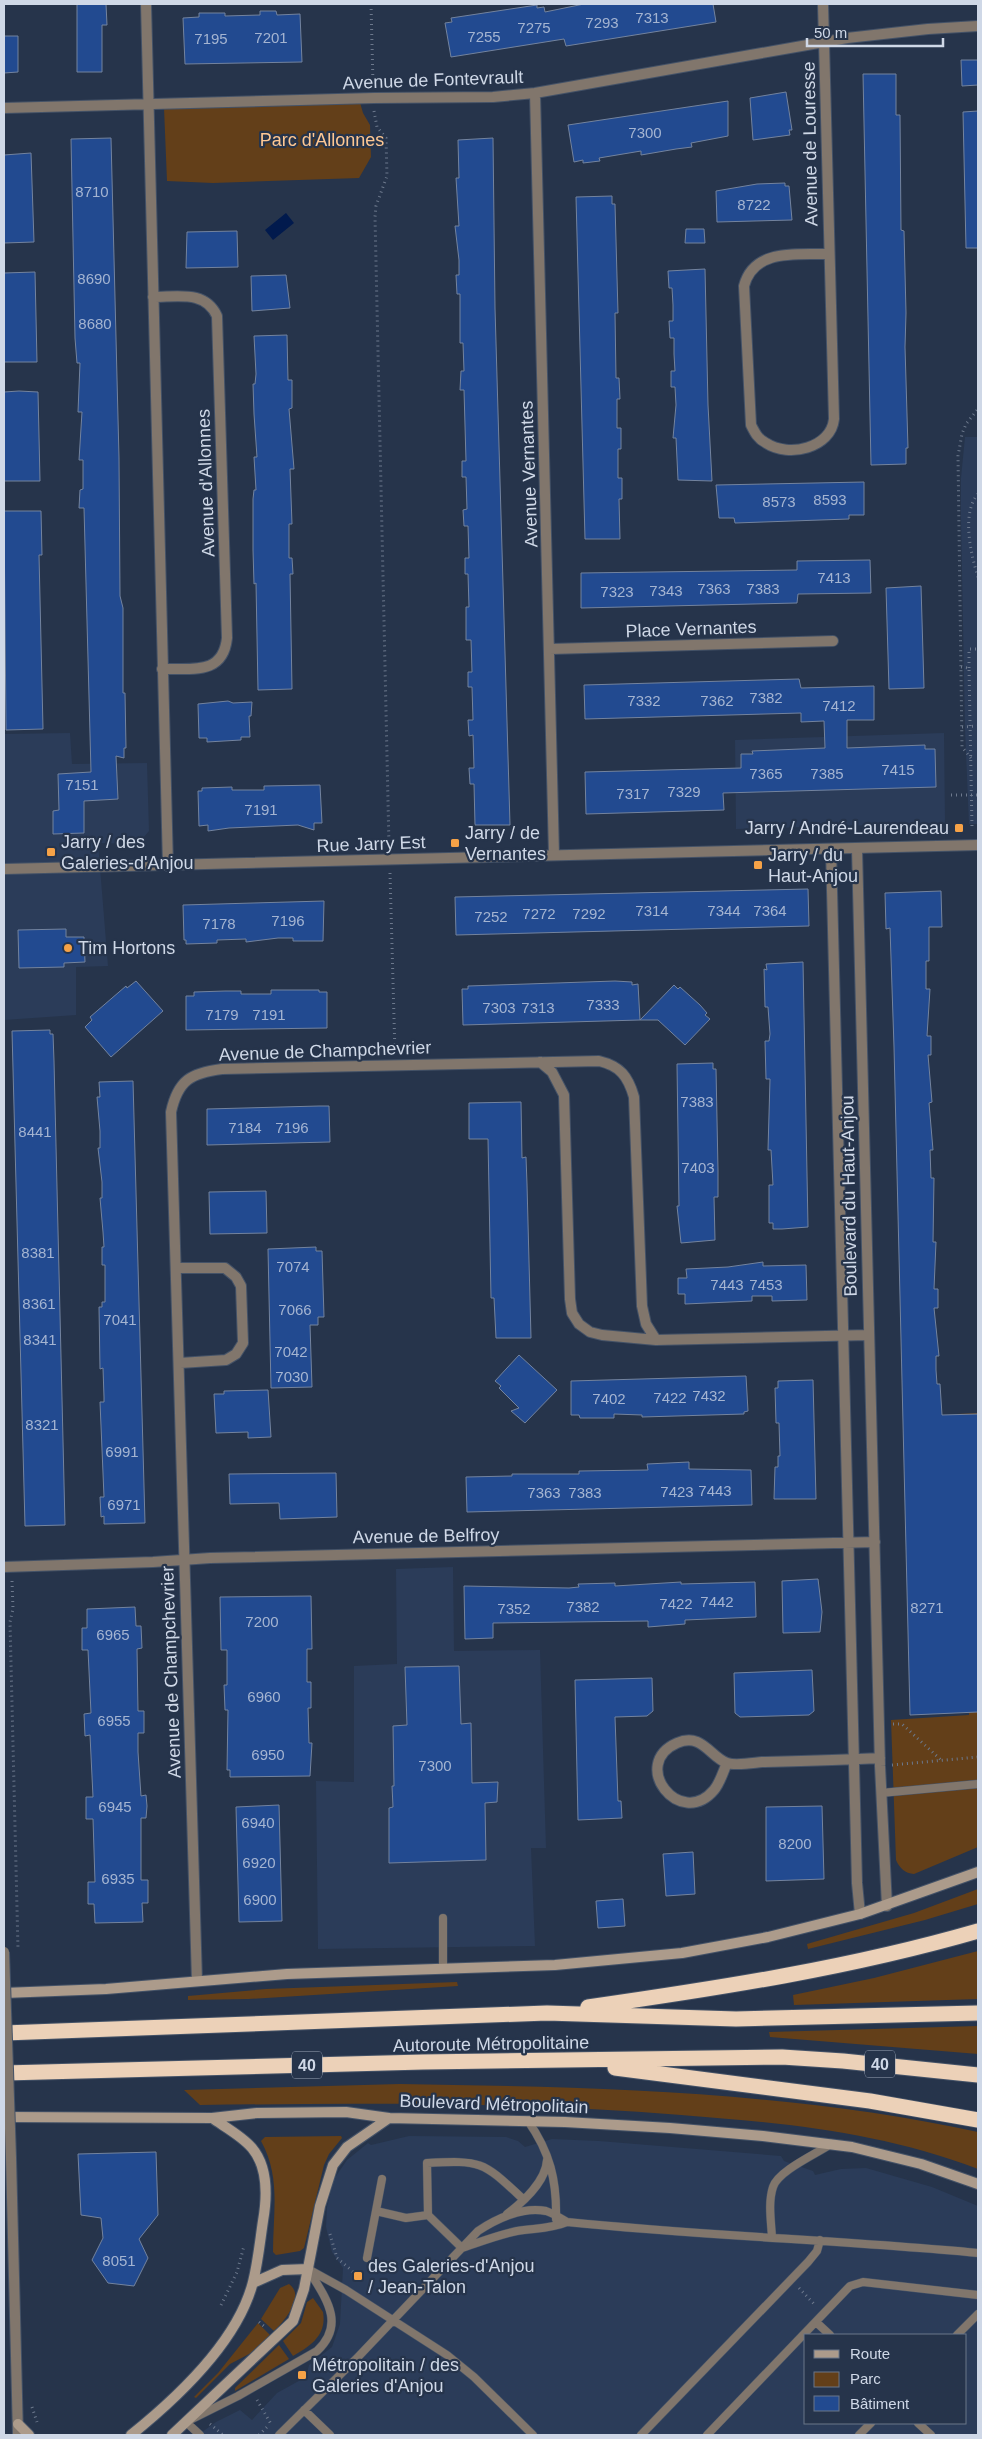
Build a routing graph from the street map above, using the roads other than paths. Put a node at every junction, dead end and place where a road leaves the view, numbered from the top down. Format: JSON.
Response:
{"nodes":[{"id":1,"x":146,"y":4,"type":"edge"},
{"id":2,"x":824,"y":4,"type":"edge"},
{"id":3,"x":978,"y":26,"type":"edge"},
{"id":4,"x":824,"y":42,"type":"junction"},
{"id":5,"x":535,"y":93,"type":"junction"},
{"id":6,"x":149,"y":104,"type":"junction"},
{"id":7,"x":4,"y":108,"type":"edge"},
{"id":8,"x":828,"y":254,"type":"junction"},
{"id":9,"x":153,"y":297,"type":"junction"},
{"id":10,"x":833,"y":641,"type":"dead end"},
{"id":11,"x":550,"y":650,"type":"junction"},
{"id":12,"x":162,"y":669,"type":"junction"},
{"id":13,"x":978,"y":845,"type":"edge"},
{"id":14,"x":857,"y":849,"type":"junction"},
{"id":15,"x":831,"y":850,"type":"junction"},
{"id":16,"x":554,"y":854,"type":"junction"},
{"id":17,"x":168,"y":866,"type":"junction"},
{"id":18,"x":4,"y":869,"type":"edge"},
{"id":19,"x":540,"y":1062,"type":"junction"},
{"id":20,"x":177,"y":1268,"type":"junction"},
{"id":21,"x":868,"y":1335,"type":"junction"},
{"id":22,"x":842,"y":1336,"type":"junction"},
{"id":23,"x":656,"y":1340,"type":"junction"},
{"id":24,"x":180,"y":1362,"type":"junction"},
{"id":25,"x":848,"y":1542,"type":"junction"},
{"id":26,"x":876,"y":1542,"type":"junction"},
{"id":27,"x":184,"y":1560,"type":"junction"},
{"id":28,"x":8,"y":1567,"type":"edge"},
{"id":29,"x":854,"y":1759,"type":"junction"},
{"id":30,"x":880,"y":1762,"type":"junction"},
{"id":31,"x":728,"y":1763,"type":"junction"},
{"id":32,"x":978,"y":1784,"type":"edge"},
{"id":33,"x":881,"y":1793,"type":"junction"},
{"id":34,"x":978,"y":1872,"type":"edge"},
{"id":35,"x":887,"y":1906,"type":"junction"},
{"id":36,"x":860,"y":1914,"type":"junction"},
{"id":37,"x":443,"y":1918,"type":"dead end"},
{"id":38,"x":978,"y":1931,"type":"edge"},
{"id":39,"x":4,"y":1952,"type":"edge"},
{"id":40,"x":443,"y":1969,"type":"junction"},
{"id":41,"x":197,"y":1981,"type":"junction"},
{"id":42,"x":4,"y":1993,"type":"edge"},
{"id":43,"x":978,"y":2012,"type":"edge"},
{"id":44,"x":547,"y":2013,"type":"junction"},
{"id":45,"x":4,"y":2033,"type":"edge"},
{"id":46,"x":566,"y":2062,"type":"junction"},
{"id":47,"x":4,"y":2073,"type":"edge"},
{"id":48,"x":978,"y":2075,"type":"edge"},
{"id":49,"x":4,"y":2117,"type":"edge"},
{"id":50,"x":212,"y":2118,"type":"junction"},
{"id":51,"x":389,"y":2118,"type":"junction"},
{"id":52,"x":978,"y":2120,"type":"edge"},
{"id":53,"x":528,"y":2121,"type":"junction"},
{"id":54,"x":831,"y":2144,"type":"junction"},
{"id":55,"x":544,"y":2146,"type":"junction"},
{"id":56,"x":382,"y":2179,"type":"dead end"},
{"id":57,"x":978,"y":2184,"type":"edge"},
{"id":58,"x":523,"y":2199,"type":"junction"},
{"id":59,"x":376,"y":2211,"type":"junction"},
{"id":60,"x":428,"y":2215,"type":"junction"},
{"id":61,"x":556,"y":2216,"type":"junction"},
{"id":62,"x":502,"y":2218,"type":"junction"},
{"id":63,"x":567,"y":2222,"type":"junction"},
{"id":64,"x":556,"y":2226,"type":"junction"},
{"id":65,"x":772,"y":2237,"type":"junction"},
{"id":66,"x":820,"y":2240,"type":"junction"},
{"id":67,"x":462,"y":2248,"type":"junction"},
{"id":68,"x":978,"y":2253,"type":"edge"},
{"id":69,"x":367,"y":2258,"type":"dead end"},
{"id":70,"x":308,"y":2269,"type":"junction"},
{"id":71,"x":253,"y":2283,"type":"junction"},
{"id":72,"x":978,"y":2295,"type":"edge"},
{"id":73,"x":978,"y":2314,"type":"edge"},
{"id":74,"x":392,"y":2321,"type":"junction"},
{"id":75,"x":816,"y":2322,"type":"junction"},
{"id":76,"x":804,"y":2334,"type":"edge"},
{"id":77,"x":804,"y":2334,"type":"edge"},
{"id":78,"x":829,"y":2334,"type":"edge"},
{"id":79,"x":958,"y":2334,"type":"edge"},
{"id":80,"x":304,"y":2410,"type":"junction"},
{"id":81,"x":186,"y":2422,"type":"junction"},
{"id":82,"x":18,"y":2424,"type":"junction"},
{"id":83,"x":870,"y":2424,"type":"edge"},
{"id":84,"x":919,"y":2424,"type":"edge"},
{"id":85,"x":18,"y":2435,"type":"edge"},
{"id":86,"x":29,"y":2435,"type":"edge"},
{"id":87,"x":131,"y":2435,"type":"edge"},
{"id":88,"x":172,"y":2435,"type":"edge"},
{"id":89,"x":200,"y":2435,"type":"edge"},
{"id":90,"x":279,"y":2435,"type":"edge"},
{"id":91,"x":330,"y":2435,"type":"edge"},
{"id":92,"x":533,"y":2435,"type":"edge"},
{"id":93,"x":641,"y":2435,"type":"edge"},
{"id":94,"x":707,"y":2435,"type":"edge"},
{"id":95,"x":859,"y":2435,"type":"edge"},
{"id":96,"x":931,"y":2435,"type":"edge"}],
"edges":[{"from":1,"to":6,"type":"street"},
{"from":2,"to":4,"type":"street","name":"Avenue de Louresse"},
{"from":3,"to":4,"type":"street","name":"Avenue de Fontevrault"},
{"from":4,"to":5,"type":"street","name":"Avenue de Fontevrault"},
{"from":4,"to":8,"type":"street","name":"Avenue de Louresse"},
{"from":5,"to":6,"type":"street","name":"Avenue de Fontevrault"},
{"from":5,"to":11,"type":"street","name":"Avenue Vernantes"},
{"from":6,"to":7,"type":"street","name":"Avenue de Fontevrault"},
{"from":6,"to":9,"type":"street"},
{"from":8,"to":8,"type":"street","name":"Avenue de Louresse"},
{"from":9,"to":12,"type":"street"},
{"from":9,"to":12,"type":"street","name":"Avenue d'Allonnes"},
{"from":10,"to":11,"type":"street","name":"Place Vernantes"},
{"from":11,"to":16,"type":"street","name":"Avenue Vernantes"},
{"from":12,"to":17,"type":"street"},
{"from":13,"to":14,"type":"street","name":"Rue Jarry Est"},
{"from":14,"to":15,"type":"street","name":"Rue Jarry Est"},
{"from":14,"to":21,"type":"street","name":"Boulevard du Haut-Anjou"},
{"from":15,"to":16,"type":"street","name":"Rue Jarry Est"},
{"from":15,"to":22,"type":"street","name":"Boulevard du Haut-Anjou"},
{"from":16,"to":17,"type":"street","name":"Rue Jarry Est"},
{"from":17,"to":18,"type":"street","name":"Rue Jarry Est"},
{"from":19,"to":20,"type":"street","name":"Avenue de Champchevrier"},
{"from":19,"to":23,"type":"street"},
{"from":19,"to":23,"type":"street","name":"Avenue de Champchevrier"},
{"from":20,"to":24,"type":"street","name":"Avenue de Champchevrier"},
{"from":20,"to":24,"type":"street"},
{"from":21,"to":22,"type":"street"},
{"from":21,"to":26,"type":"street","name":"Boulevard du Haut-Anjou"},
{"from":22,"to":23,"type":"street"},
{"from":22,"to":25,"type":"street","name":"Boulevard du Haut-Anjou"},
{"from":24,"to":27,"type":"street","name":"Avenue de Champchevrier"},
{"from":25,"to":26,"type":"street"},
{"from":25,"to":27,"type":"street","name":"Avenue de Belfroy"},
{"from":25,"to":29,"type":"street","name":"Boulevard du Haut-Anjou"},
{"from":26,"to":30,"type":"street","name":"Boulevard du Haut-Anjou"},
{"from":27,"to":28,"type":"street","name":"Avenue de Belfroy"},
{"from":27,"to":41,"type":"street","name":"Avenue de Champchevrier"},
{"from":29,"to":30,"type":"street"},
{"from":29,"to":31,"type":"street"},
{"from":29,"to":36,"type":"street","name":"Boulevard du Haut-Anjou"},
{"from":30,"to":33,"type":"street","name":"Boulevard du Haut-Anjou"},
{"from":31,"to":31,"type":"street"},
{"from":32,"to":33,"type":"lane"},
{"from":33,"to":35,"type":"street","name":"Boulevard du Haut-Anjou"},
{"from":34,"to":35,"type":"main road"},
{"from":35,"to":36,"type":"main road"},
{"from":36,"to":40,"type":"main road"},
{"from":37,"to":40,"type":"lane"},
{"from":38,"to":44,"type":"highway","name":"Autoroute Métropolitaine"},
{"from":39,"to":82,"type":"street","bridge":true},
{"from":40,"to":41,"type":"main road"},
{"from":41,"to":42,"type":"main road"},
{"from":43,"to":44,"type":"highway"},
{"from":44,"to":45,"type":"highway"},
{"from":46,"to":47,"type":"highway","name":"Autoroute Métropolitaine","number":"40"},
{"from":46,"to":48,"type":"highway","name":"Autoroute Métropolitaine","number":"40"},
{"from":46,"to":52,"type":"highway"},
{"from":49,"to":50,"type":"main road","name":"Boulevard Métropolitain"},
{"from":50,"to":51,"type":"main road","name":"Boulevard Métropolitain"},
{"from":50,"to":71,"type":"main road"},
{"from":51,"to":53,"type":"main road","name":"Boulevard Métropolitain"},
{"from":51,"to":70,"type":"main road"},
{"from":53,"to":54,"type":"main road","name":"Boulevard Métropolitain"},
{"from":53,"to":55,"type":"lane"},
{"from":54,"to":57,"type":"main road","name":"Boulevard Métropolitain"},
{"from":54,"to":65,"type":"lane"},
{"from":55,"to":58,"type":"lane"},
{"from":55,"to":61,"type":"lane"},
{"from":56,"to":59,"type":"lane"},
{"from":58,"to":60,"type":"lane"},
{"from":58,"to":62,"type":"lane"},
{"from":59,"to":60,"type":"lane"},
{"from":59,"to":69,"type":"lane"},
{"from":60,"to":67,"type":"lane"},
{"from":61,"to":62,"type":"lane"},
{"from":61,"to":63,"type":"lane"},
{"from":61,"to":64,"type":"lane"},
{"from":62,"to":67,"type":"lane"},
{"from":63,"to":64,"type":"lane"},
{"from":63,"to":65,"type":"lane"},
{"from":64,"to":67,"type":"lane"},
{"from":65,"to":66,"type":"lane"},
{"from":66,"to":68,"type":"lane"},
{"from":66,"to":93,"type":"lane"},
{"from":67,"to":74,"type":"lane"},
{"from":70,"to":71,"type":"main road"},
{"from":70,"to":74,"type":"lane"},
{"from":70,"to":81,"type":"main road"},
{"from":70,"to":81,"type":"lane"},
{"from":71,"to":87,"type":"main road"},
{"from":72,"to":75,"type":"lane"},
{"from":73,"to":79,"type":"lane"},
{"from":74,"to":80,"type":"lane"},
{"from":74,"to":92,"type":"lane"},
{"from":75,"to":76,"type":"lane"},
{"from":75,"to":78,"type":"lane"},
{"from":77,"to":94,"type":"lane"},
{"from":80,"to":90,"type":"lane"},
{"from":80,"to":91,"type":"lane"},
{"from":81,"to":88,"type":"main road"},
{"from":81,"to":89,"type":"lane"},
{"from":82,"to":85,"type":"street"},
{"from":82,"to":86,"type":"main road"},
{"from":83,"to":95,"type":"lane"},
{"from":84,"to":96,"type":"lane"}]}
